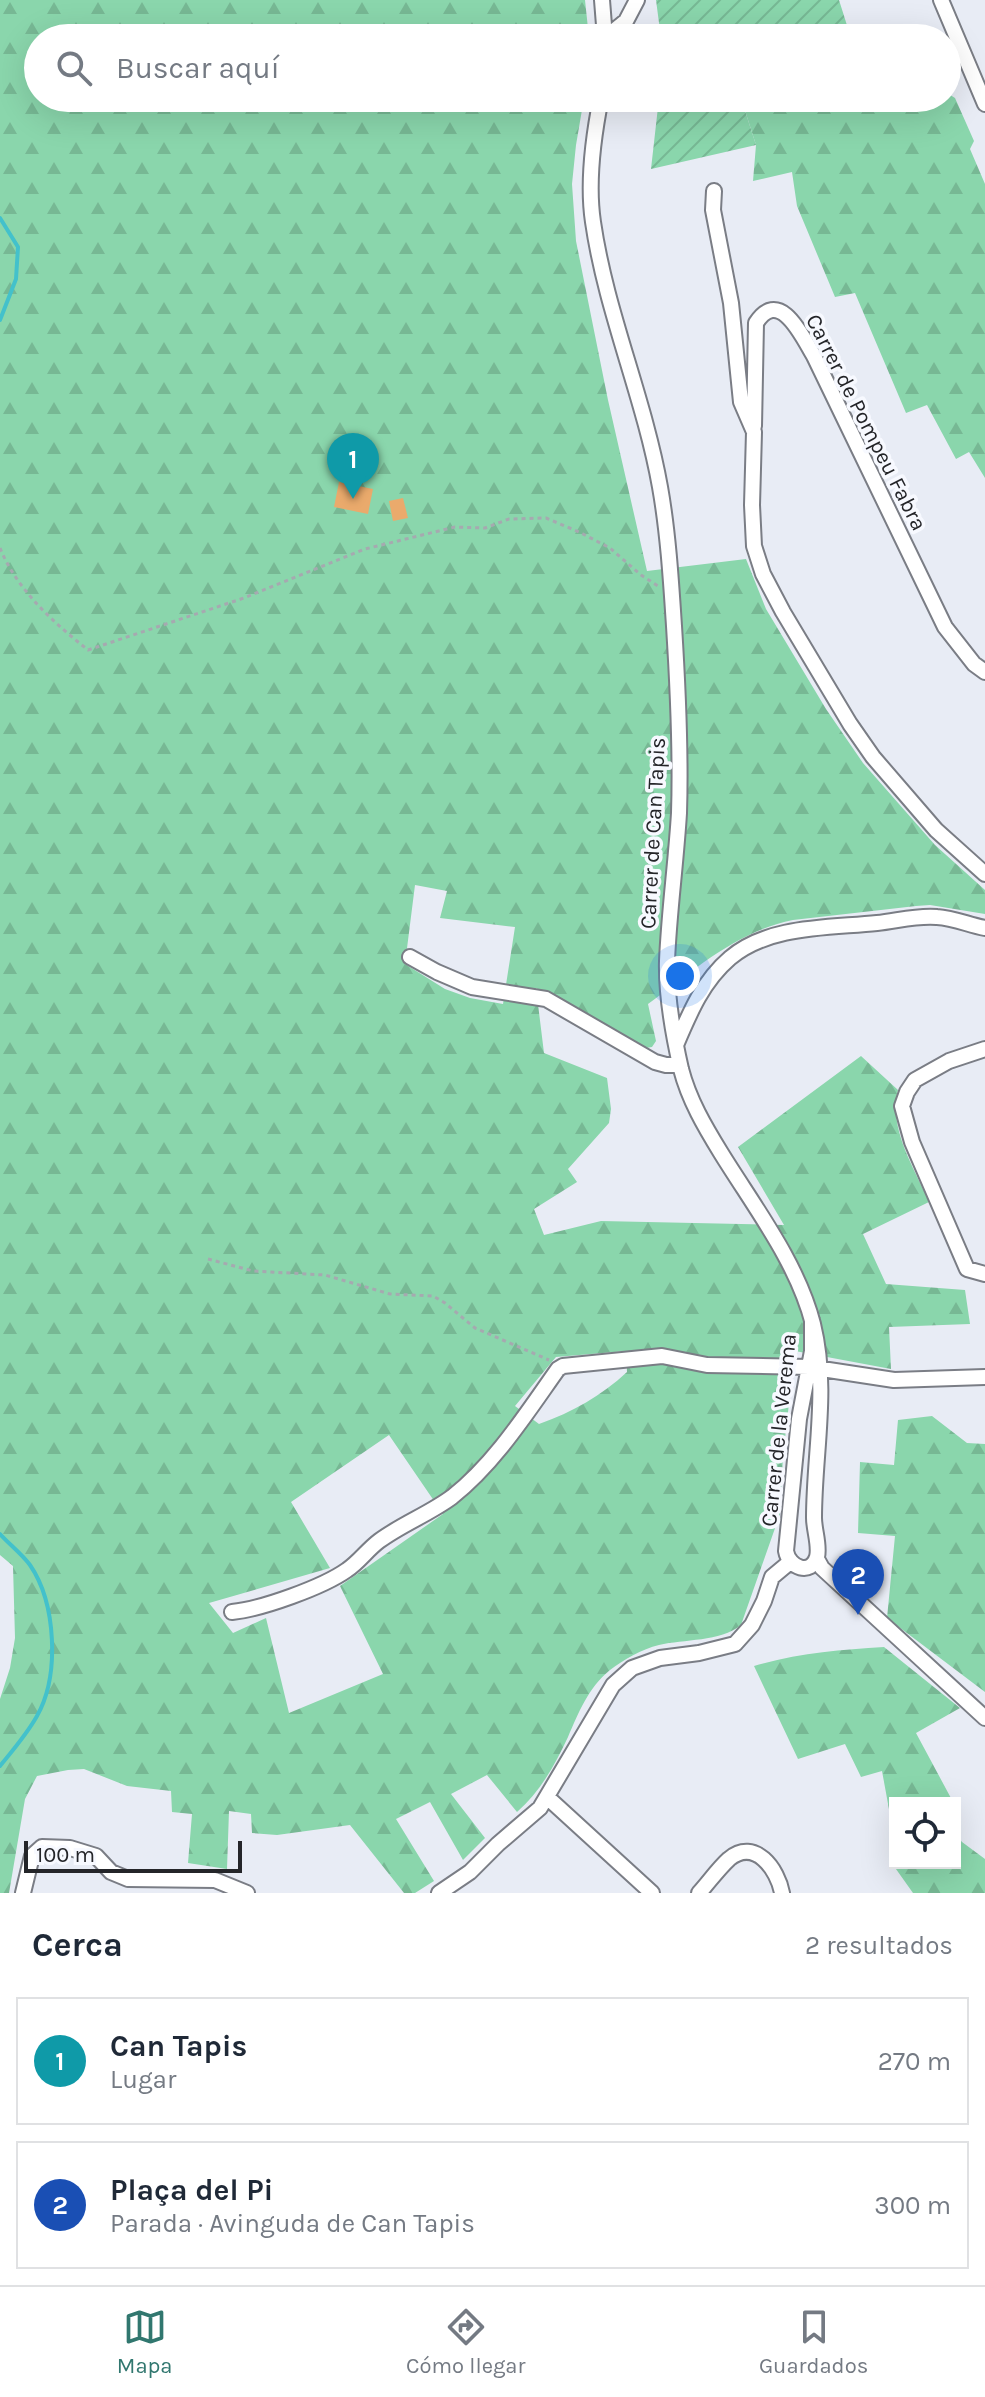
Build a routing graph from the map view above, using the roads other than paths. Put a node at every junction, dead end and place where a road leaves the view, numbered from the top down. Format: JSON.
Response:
{"nodes":[{"id":1,"x":602,"y":0,"type":"edge"},
{"id":2,"x":637,"y":0,"type":"edge"},
{"id":3,"x":941,"y":0,"type":"edge"},
{"id":4,"x":604,"y":24,"type":"edge"},
{"id":5,"x":622,"y":24,"type":"edge"},
{"id":6,"x":951,"y":24,"type":"edge"},
{"id":7,"x":961,"y":47,"type":"edge"},
{"id":8,"x":985,"y":104,"type":"edge"},
{"id":9,"x":598,"y":112,"type":"edge"},
{"id":10,"x":714,"y":191,"type":"dead end"},
{"id":11,"x":754,"y":432,"type":"junction"},
{"id":12,"x":985,"y":672,"type":"edge"},
{"id":13,"x":985,"y":874,"type":"edge"},
{"id":14,"x":985,"y":928,"type":"edge"},
{"id":15,"x":410,"y":957,"type":"dead end"},
{"id":16,"x":676,"y":1045,"type":"junction"},
{"id":17,"x":985,"y":1049,"type":"edge"},
{"id":18,"x":680,"y":1065,"type":"junction"},
{"id":19,"x":985,"y":1274,"type":"edge"},
{"id":20,"x":814,"y":1368,"type":"junction"},
{"id":21,"x":985,"y":1377,"type":"edge"},
{"id":22,"x":788,"y":1545,"type":"junction"},
{"id":23,"x":816,"y":1552,"type":"junction"},
{"id":24,"x":790,"y":1562,"type":"junction"},
{"id":25,"x":232,"y":1612,"type":"dead end"},
{"id":26,"x":985,"y":1718,"type":"edge"},
{"id":27,"x":547,"y":1797,"type":"junction"},
{"id":28,"x":23,"y":1893,"type":"edge"},
{"id":29,"x":247,"y":1893,"type":"edge"},
{"id":30,"x":439,"y":1893,"type":"edge"},
{"id":31,"x":652,"y":1893,"type":"edge"},
{"id":32,"x":699,"y":1893,"type":"edge"},
{"id":33,"x":782,"y":1893,"type":"edge"}],
"edges":[{"from":1,"to":4,"type":"street"},
{"from":2,"to":5,"type":"street"},
{"from":3,"to":6,"type":"street"},
{"from":7,"to":8,"type":"street"},
{"from":9,"to":16,"type":"street","name":"Carrer de Can Tapis"},
{"from":10,"to":11,"type":"street"},
{"from":11,"to":12,"type":"street","name":"Carrer de Pompeu Fabra"},
{"from":11,"to":13,"type":"street"},
{"from":14,"to":16,"type":"street"},
{"from":15,"to":18,"type":"street"},
{"from":16,"to":18,"type":"street","name":"Carrer de Can Tapis"},
{"from":17,"to":19,"type":"street"},
{"from":18,"to":20,"type":"street","name":"Carrer de Can Tapis"},
{"from":20,"to":21,"type":"street"},
{"from":20,"to":22,"type":"street","name":"Carrer de la Verema"},
{"from":20,"to":23,"type":"street","name":"Carrer de Can Tapis"},
{"from":20,"to":25,"type":"street"},
{"from":22,"to":23,"type":"street"},
{"from":22,"to":24,"type":"street"},
{"from":23,"to":24,"type":"street"},
{"from":23,"to":26,"type":"street"},
{"from":24,"to":27,"type":"street"},
{"from":27,"to":30,"type":"street"},
{"from":27,"to":31,"type":"street"},
{"from":28,"to":29,"type":"street"},
{"from":32,"to":33,"type":"street"}]}
